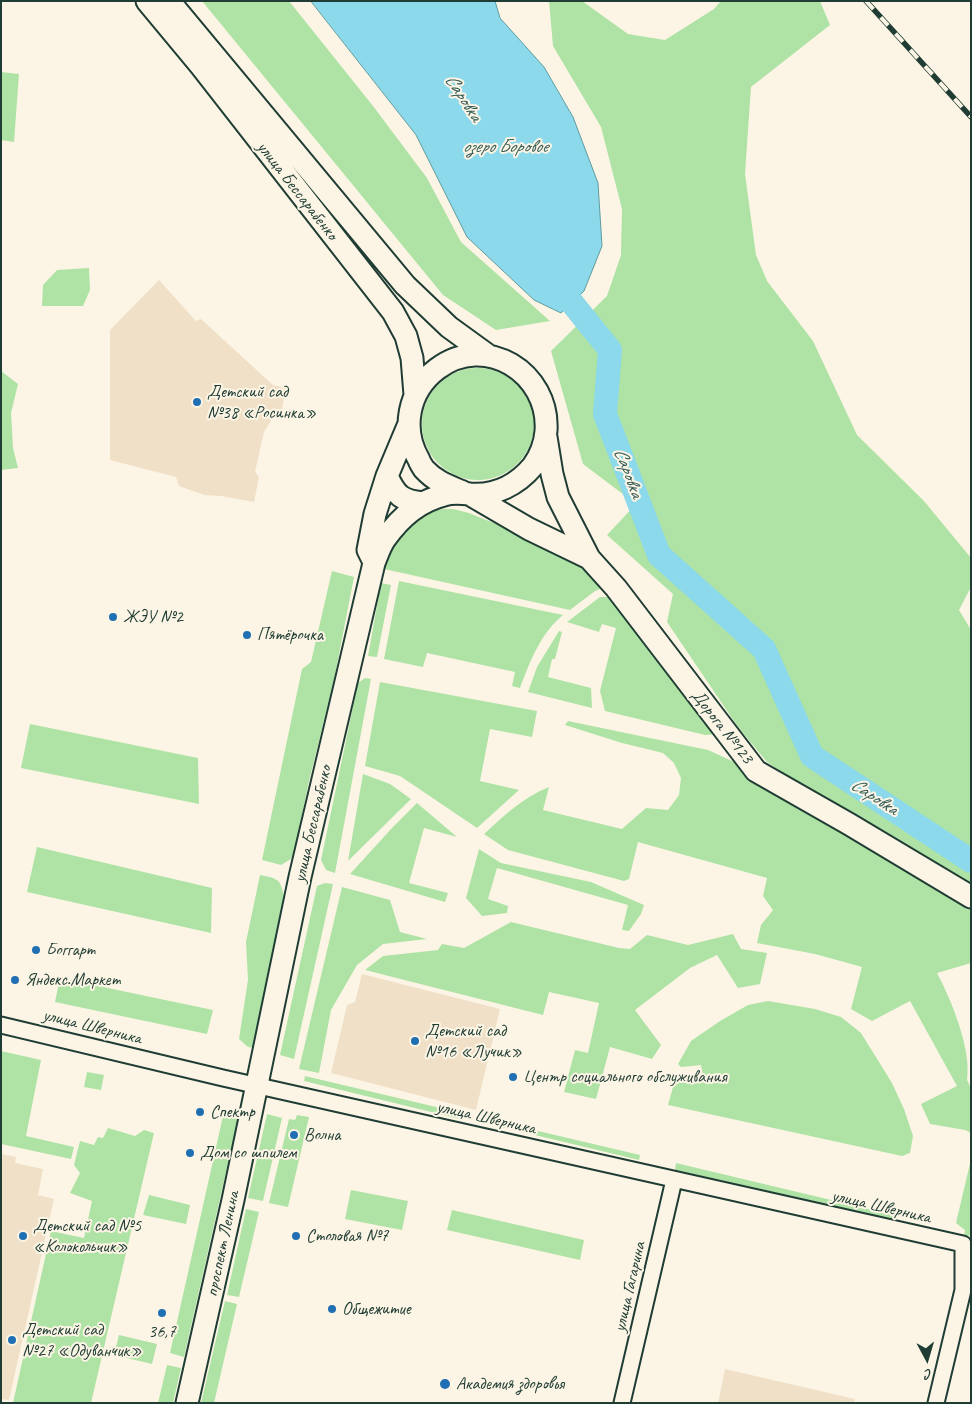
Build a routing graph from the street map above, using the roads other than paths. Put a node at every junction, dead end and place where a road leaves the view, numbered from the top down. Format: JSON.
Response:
{"nodes":[{"id":1,"x":147,"y":1,"type":"edge"},
{"id":2,"x":169,"y":1,"type":"edge"},
{"id":3,"x":488,"y":356,"type":"junction"},
{"id":4,"x":415,"y":395,"type":"junction"},
{"id":5,"x":408,"y":426,"type":"junction"},
{"id":6,"x":546,"y":436,"type":"junction"},
{"id":7,"x":387,"y":476,"type":"junction"},
{"id":8,"x":466,"y":493,"type":"junction"},
{"id":9,"x":424,"y":502,"type":"junction"},
{"id":10,"x":589,"y":558,"type":"junction"},
{"id":11,"x":374,"y":563,"type":"junction"},
{"id":12,"x":971,"y":897,"type":"edge"},
{"id":13,"x":1,"y":1025,"type":"edge"},
{"id":14,"x":258,"y":1086,"type":"junction"},
{"id":15,"x":674,"y":1180,"type":"junction"},
{"id":16,"x":187,"y":1403,"type":"edge"},
{"id":17,"x":622,"y":1403,"type":"edge"},
{"id":18,"x":936,"y":1403,"type":"edge"}],
"edges":[{"from":1,"to":4,"type":"main road","name":"улица Бессарабенко"},
{"from":2,"to":3,"type":"main road","name":"улица Бессарабенко"},
{"from":3,"to":4,"type":"main road"},
{"from":3,"to":6,"type":"main road"},
{"from":4,"to":5,"type":"main road"},
{"from":5,"to":7,"type":"main road","name":"улица Бессарабенко"},
{"from":5,"to":8,"type":"main road"},
{"from":6,"to":8,"type":"main road"},
{"from":6,"to":10,"type":"main road","name":"Дорога №123"},
{"from":7,"to":9,"type":"main road"},
{"from":7,"to":11,"type":"main road","name":"улица Бессарабенко"},
{"from":8,"to":9,"type":"main road","name":"улица Бессарабенко"},
{"from":8,"to":10,"type":"main road","name":"Дорога №123"},
{"from":9,"to":11,"type":"main road","name":"улица Бессарабенко"},
{"from":10,"to":12,"type":"main road","name":"Дорога №123"},
{"from":11,"to":14,"type":"main road","name":"улица Бессарабенко"},
{"from":13,"to":14,"type":"street","name":"улица Шверника"},
{"from":14,"to":15,"type":"street","name":"улица Шверника"},
{"from":14,"to":16,"type":"main road","name":"проспект Ленина"},
{"from":15,"to":17,"type":"street","name":"улица Гагарина"},
{"from":15,"to":18,"type":"street","name":"улица Шверника"}]}
